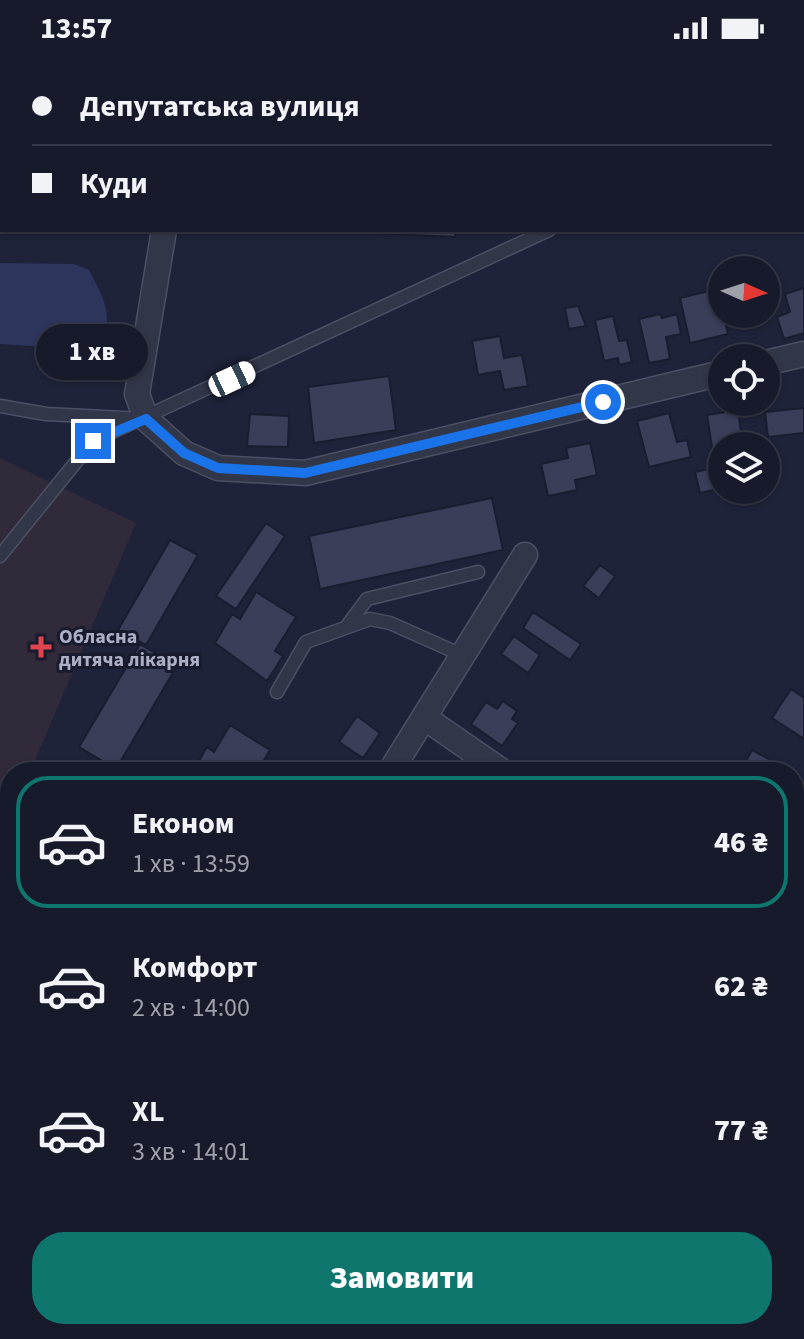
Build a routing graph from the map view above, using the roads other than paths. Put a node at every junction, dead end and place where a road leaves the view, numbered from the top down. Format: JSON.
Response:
{"nodes":[{"id":1,"x":164,"y":232,"type":"edge"},
{"id":2,"x":545,"y":232,"type":"edge"},
{"id":3,"x":804,"y":354,"type":"edge"},
{"id":4,"x":780,"y":360,"type":"edge"},
{"id":5,"x":708,"y":376,"type":"edge"},
{"id":6,"x":0,"y":406,"type":"edge"},
{"id":7,"x":146,"y":419,"type":"junction"},
{"id":8,"x":525,"y":555,"type":"dead end"},
{"id":9,"x":0,"y":556,"type":"edge"},
{"id":10,"x":478,"y":572,"type":"dead end"},
{"id":11,"x":347,"y":626,"type":"junction"},
{"id":12,"x":462,"y":655,"type":"junction"},
{"id":13,"x":277,"y":692,"type":"dead end"},
{"id":14,"x":425,"y":718,"type":"junction"},
{"id":15,"x":396,"y":762,"type":"edge"},
{"id":16,"x":489,"y":762,"type":"edge"}],
"edges":[{"from":1,"to":7,"type":"street"},
{"from":2,"to":7,"type":"lane"},
{"from":3,"to":4,"type":"street"},
{"from":5,"to":7,"type":"street"},
{"from":6,"to":7,"type":"lane"},
{"from":7,"to":9,"type":"lane"},
{"from":8,"to":12,"type":"street"},
{"from":10,"to":11,"type":"lane"},
{"from":11,"to":12,"type":"lane"},
{"from":11,"to":13,"type":"lane"},
{"from":12,"to":14,"type":"street"},
{"from":14,"to":15,"type":"street"},
{"from":14,"to":16,"type":"street"}]}
